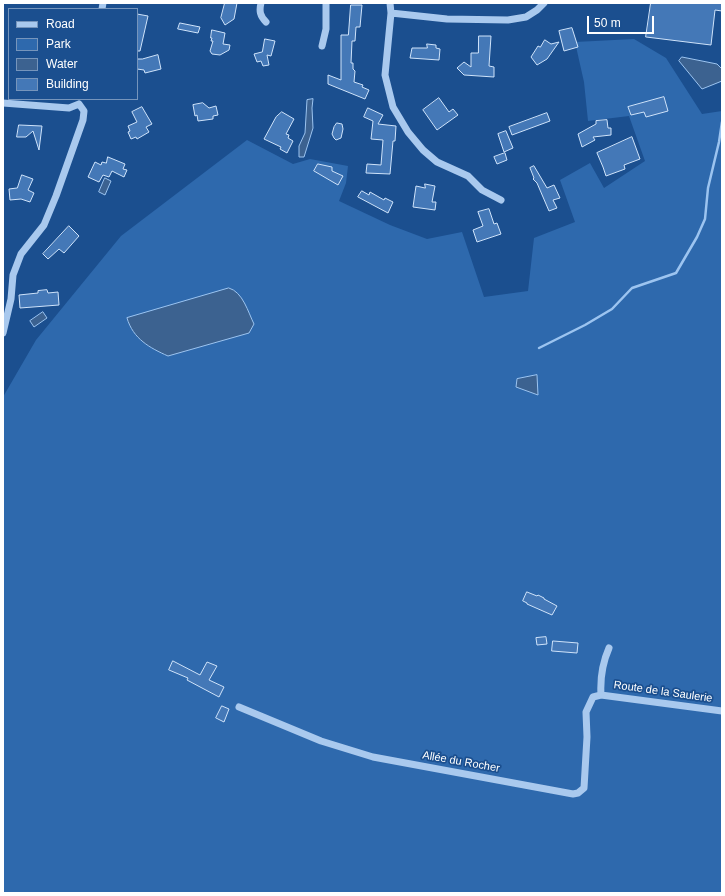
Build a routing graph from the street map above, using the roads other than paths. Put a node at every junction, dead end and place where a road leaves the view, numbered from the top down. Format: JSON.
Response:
{"nodes":[{"id":1,"x":261,"y":3,"type":"edge"},
{"id":2,"x":326,"y":3,"type":"edge"},
{"id":3,"x":390,"y":3,"type":"edge"},
{"id":4,"x":544,"y":3,"type":"edge"},
{"id":5,"x":391,"y":13,"type":"junction"},
{"id":6,"x":266,"y":22,"type":"dead end"},
{"id":7,"x":322,"y":46,"type":"dead end"},
{"id":8,"x":81,"y":101,"type":"edge"},
{"id":9,"x":3,"y":103,"type":"edge"},
{"id":10,"x":501,"y":200,"type":"dead end"},
{"id":11,"x":3,"y":333,"type":"edge"},
{"id":12,"x":609,"y":648,"type":"dead end"},
{"id":13,"x":601,"y":695,"type":"junction"},
{"id":14,"x":239,"y":707,"type":"dead end"},
{"id":15,"x":722,"y":711,"type":"edge"}],
"edges":[{"from":1,"to":6,"type":"street"},
{"from":2,"to":7,"type":"street"},
{"from":3,"to":5,"type":"street"},
{"from":4,"to":5,"type":"street"},
{"from":5,"to":10,"type":"street"},
{"from":8,"to":9,"type":"street"},
{"from":8,"to":11,"type":"street"},
{"from":12,"to":13,"type":"street","name":"Route de la Saulerie"},
{"from":13,"to":14,"type":"street","name":"Allée du Rocher"},
{"from":13,"to":15,"type":"street","name":"Route de la Saulerie"}]}
